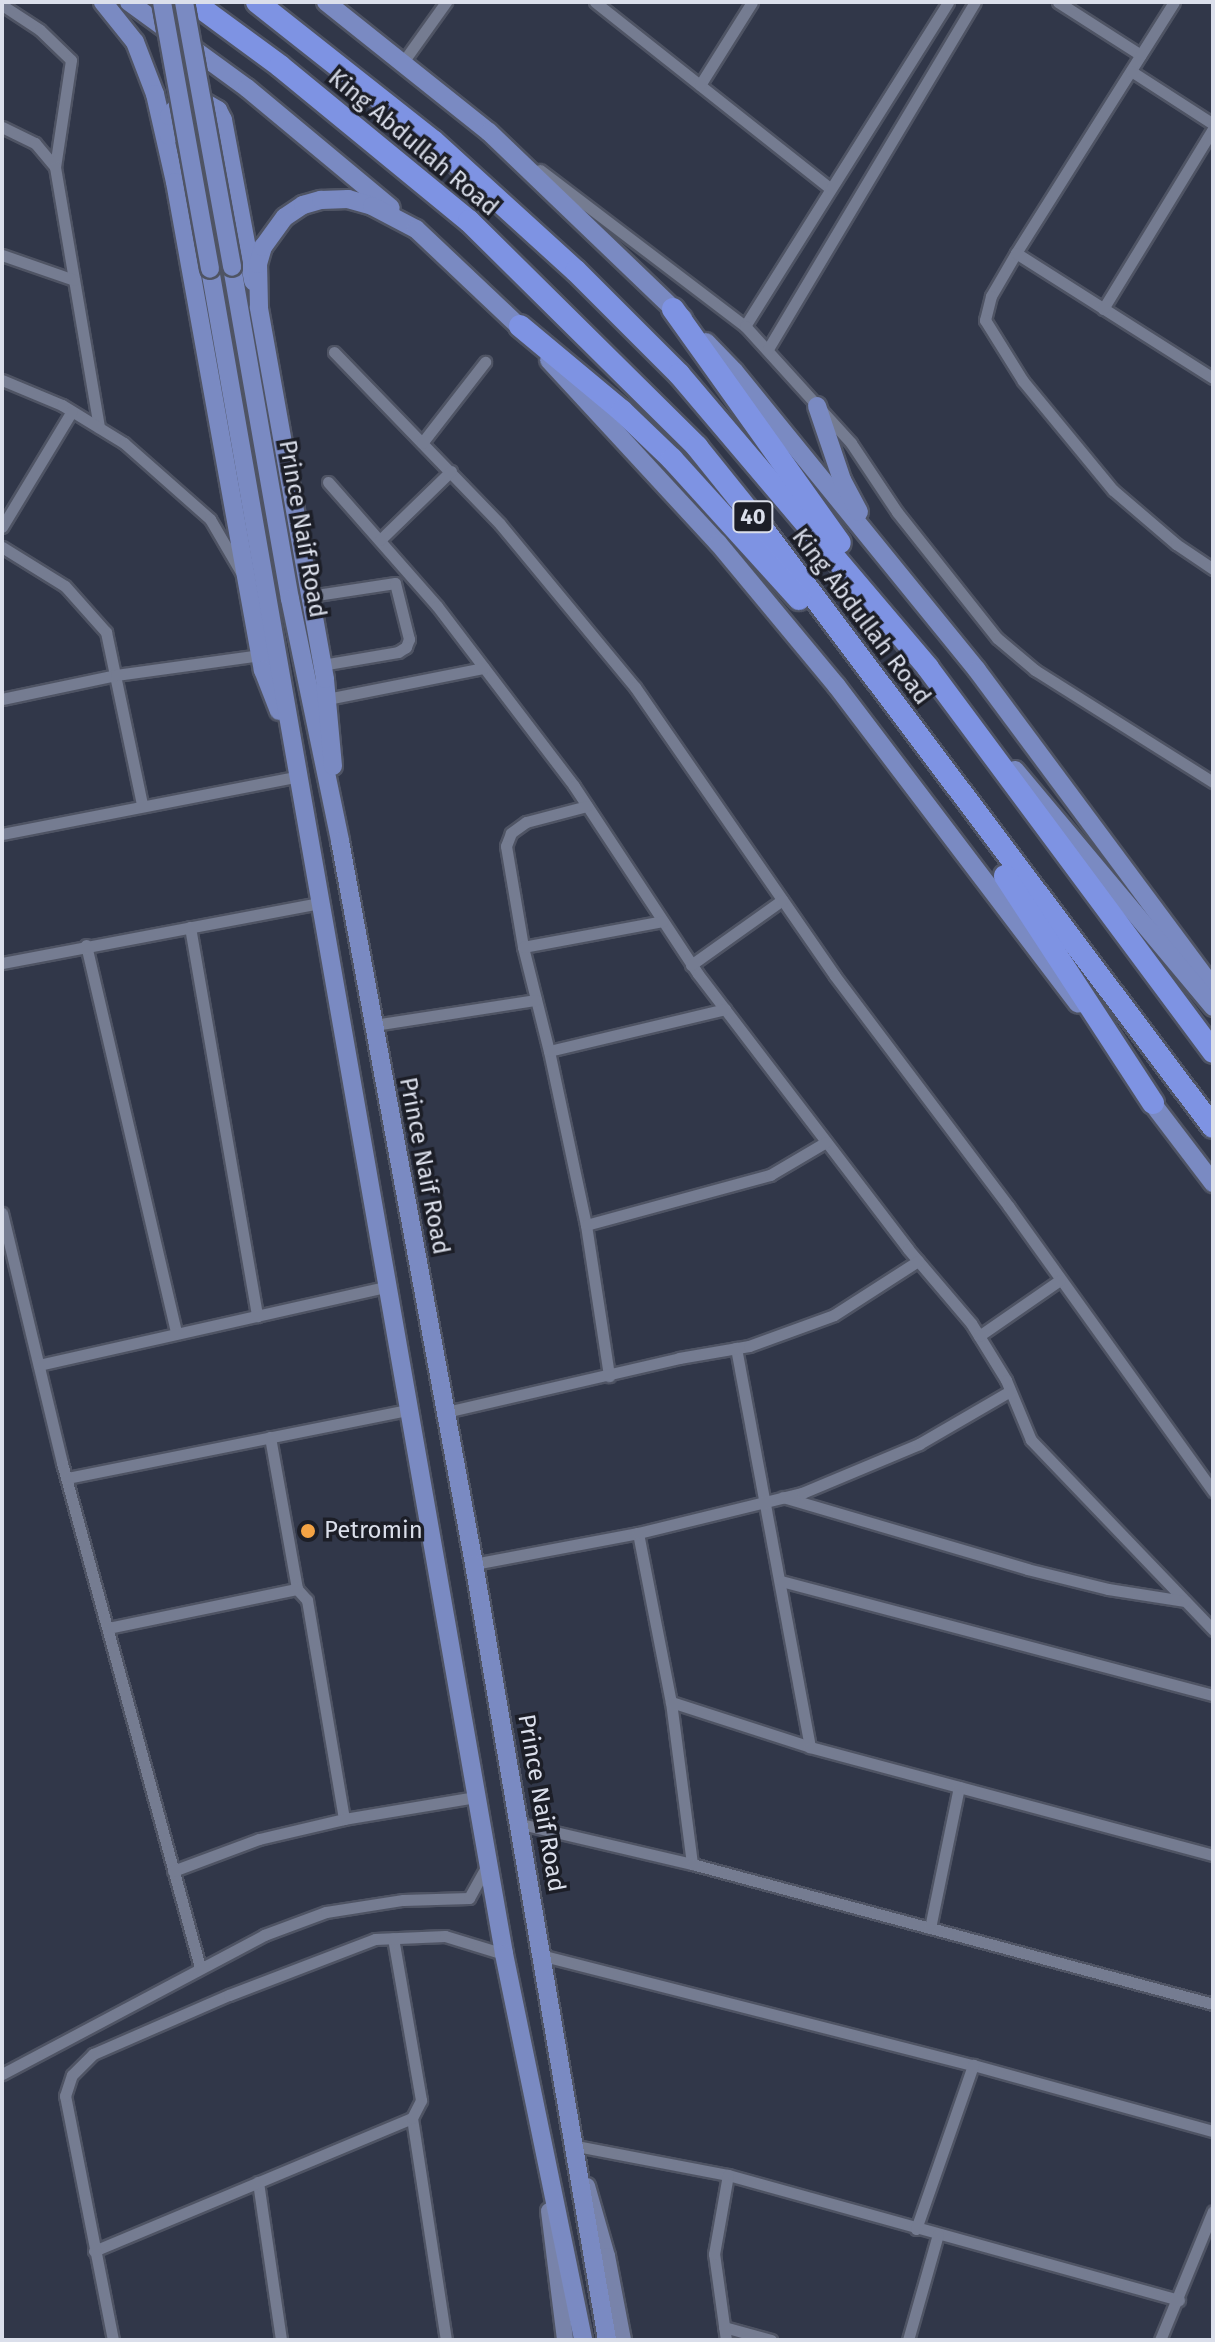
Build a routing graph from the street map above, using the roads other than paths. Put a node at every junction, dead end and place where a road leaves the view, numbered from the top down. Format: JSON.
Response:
{"nodes":[{"id":1,"x":103,"y":2,"type":"edge"},
{"id":2,"x":129,"y":2,"type":"edge"},
{"id":3,"x":162,"y":2,"type":"edge"},
{"id":4,"x":184,"y":2,"type":"edge"},
{"id":5,"x":193,"y":2,"type":"edge"},
{"id":6,"x":257,"y":2,"type":"edge"},
{"id":7,"x":326,"y":2,"type":"edge"},
{"id":8,"x":446,"y":2,"type":"edge"},
{"id":9,"x":595,"y":2,"type":"edge"},
{"id":10,"x":752,"y":2,"type":"edge"},
{"id":11,"x":948,"y":2,"type":"edge"},
{"id":12,"x":975,"y":2,"type":"edge"},
{"id":13,"x":1058,"y":2,"type":"edge"},
{"id":14,"x":1174,"y":2,"type":"edge"},
{"id":15,"x":2,"y":5,"type":"edge"},
{"id":16,"x":1141,"y":55,"type":"junction"},
{"id":17,"x":403,"y":62,"type":"junction"},
{"id":18,"x":1131,"y":71,"type":"junction"},
{"id":19,"x":700,"y":85,"type":"junction"},
{"id":20,"x":2,"y":127,"type":"edge"},
{"id":21,"x":1213,"y":127,"type":"edge"},
{"id":22,"x":489,"y":132,"type":"junction"},
{"id":23,"x":55,"y":167,"type":"junction"},
{"id":24,"x":175,"y":182,"type":"junction"},
{"id":25,"x":830,"y":188,"type":"junction"},
{"id":26,"x":416,"y":229,"type":"junction"},
{"id":27,"x":1016,"y":253,"type":"junction"},
{"id":28,"x":2,"y":255,"type":"edge"},
{"id":29,"x":74,"y":280,"type":"junction"},
{"id":30,"x":259,"y":307,"type":"junction"},
{"id":31,"x":673,"y":309,"type":"junction"},
{"id":32,"x":1103,"y":309,"type":"junction"},
{"id":33,"x":520,"y":326,"type":"junction"},
{"id":34,"x":745,"y":326,"type":"junction"},
{"id":35,"x":768,"y":349,"type":"junction"},
{"id":36,"x":334,"y":352,"type":"dead end"},
{"id":37,"x":485,"y":362,"type":"dead end"},
{"id":38,"x":1213,"y":378,"type":"edge"},
{"id":39,"x":2,"y":380,"type":"edge"},
{"id":40,"x":817,"y":406,"type":"junction"},
{"id":41,"x":72,"y":411,"type":"junction"},
{"id":42,"x":99,"y":427,"type":"junction"},
{"id":43,"x":422,"y":443,"type":"junction"},
{"id":44,"x":451,"y":471,"type":"junction"},
{"id":45,"x":328,"y":482,"type":"dead end"},
{"id":46,"x":2,"y":527,"type":"edge"},
{"id":47,"x":380,"y":540,"type":"junction"},
{"id":48,"x":2,"y":547,"type":"edge"},
{"id":49,"x":877,"y":547,"type":"junction"},
{"id":50,"x":1213,"y":569,"type":"edge"},
{"id":51,"x":248,"y":585,"type":"junction"},
{"id":52,"x":310,"y":596,"type":"junction"},
{"id":53,"x":261,"y":655,"type":"junction"},
{"id":54,"x":322,"y":665,"type":"junction"},
{"id":55,"x":484,"y":668,"type":"junction"},
{"id":56,"x":928,"y":668,"type":"junction"},
{"id":57,"x":116,"y":675,"type":"junction"},
{"id":58,"x":887,"y":695,"type":"junction"},
{"id":59,"x":2,"y":699,"type":"edge"},
{"id":60,"x":327,"y":699,"type":"junction"},
{"id":61,"x":295,"y":750,"type":"junction"},
{"id":62,"x":300,"y":776,"type":"junction"},
{"id":63,"x":1213,"y":782,"type":"edge"},
{"id":64,"x":142,"y":804,"type":"junction"},
{"id":65,"x":587,"y":806,"type":"junction"},
{"id":66,"x":2,"y":834,"type":"edge"},
{"id":67,"x":340,"y":841,"type":"junction"},
{"id":68,"x":782,"y":900,"type":"junction"},
{"id":69,"x":319,"y":903,"type":"junction"},
{"id":70,"x":663,"y":921,"type":"junction"},
{"id":71,"x":190,"y":927,"type":"junction"},
{"id":72,"x":86,"y":945,"type":"junction"},
{"id":73,"x":523,"y":947,"type":"junction"},
{"id":74,"x":2,"y":963,"type":"edge"},
{"id":75,"x":691,"y":965,"type":"junction"},
{"id":76,"x":1213,"y":988,"type":"edge"},
{"id":77,"x":536,"y":1000,"type":"junction"},
{"id":78,"x":1213,"y":1007,"type":"edge"},
{"id":79,"x":725,"y":1009,"type":"junction"},
{"id":80,"x":374,"y":1025,"type":"junction"},
{"id":81,"x":549,"y":1051,"type":"junction"},
{"id":82,"x":1213,"y":1052,"type":"edge"},
{"id":83,"x":1153,"y":1103,"type":"junction"},
{"id":84,"x":1213,"y":1127,"type":"edge"},
{"id":85,"x":826,"y":1142,"type":"junction"},
{"id":86,"x":1213,"y":1183,"type":"edge"},
{"id":87,"x":2,"y":1213,"type":"edge"},
{"id":88,"x":586,"y":1225,"type":"junction"},
{"id":89,"x":918,"y":1261,"type":"junction"},
{"id":90,"x":1060,"y":1280,"type":"junction"},
{"id":91,"x":389,"y":1286,"type":"junction"},
{"id":92,"x":257,"y":1316,"type":"junction"},
{"id":93,"x":176,"y":1333,"type":"junction"},
{"id":94,"x":979,"y":1336,"type":"junction"},
{"id":95,"x":736,"y":1348,"type":"junction"},
{"id":96,"x":39,"y":1365,"type":"junction"},
{"id":97,"x":609,"y":1376,"type":"junction"},
{"id":98,"x":1010,"y":1391,"type":"junction"},
{"id":99,"x":411,"y":1409,"type":"junction"},
{"id":100,"x":446,"y":1412,"type":"junction"},
{"id":101,"x":270,"y":1437,"type":"junction"},
{"id":102,"x":67,"y":1478,"type":"junction"},
{"id":103,"x":1213,"y":1491,"type":"edge"},
{"id":104,"x":782,"y":1497,"type":"junction"},
{"id":105,"x":767,"y":1500,"type":"junction"},
{"id":106,"x":638,"y":1533,"type":"junction"},
{"id":107,"x":474,"y":1564,"type":"junction"},
{"id":108,"x":781,"y":1581,"type":"junction"},
{"id":109,"x":297,"y":1589,"type":"junction"},
{"id":110,"x":1185,"y":1601,"type":"junction"},
{"id":111,"x":108,"y":1628,"type":"junction"},
{"id":112,"x":1213,"y":1630,"type":"edge"},
{"id":113,"x":1213,"y":1695,"type":"edge"},
{"id":114,"x":671,"y":1702,"type":"junction"},
{"id":115,"x":810,"y":1747,"type":"junction"},
{"id":116,"x":959,"y":1787,"type":"junction"},
{"id":117,"x":476,"y":1797,"type":"junction"},
{"id":118,"x":344,"y":1819,"type":"junction"},
{"id":119,"x":521,"y":1824,"type":"junction"},
{"id":120,"x":1213,"y":1855,"type":"edge"},
{"id":121,"x":489,"y":1864,"type":"junction"},
{"id":122,"x":692,"y":1864,"type":"junction"},
{"id":123,"x":173,"y":1871,"type":"junction"},
{"id":124,"x":930,"y":1928,"type":"junction"},
{"id":125,"x":393,"y":1938,"type":"junction"},
{"id":126,"x":504,"y":1954,"type":"junction"},
{"id":127,"x":544,"y":1956,"type":"junction"},
{"id":128,"x":200,"y":1967,"type":"junction"},
{"id":129,"x":1213,"y":2004,"type":"edge"},
{"id":130,"x":973,"y":2065,"type":"junction"},
{"id":131,"x":2,"y":2074,"type":"edge"},
{"id":132,"x":412,"y":2118,"type":"junction"},
{"id":133,"x":1213,"y":2131,"type":"edge"},
{"id":134,"x":576,"y":2146,"type":"junction"},
{"id":135,"x":544,"y":2150,"type":"junction"},
{"id":136,"x":728,"y":2175,"type":"junction"},
{"id":137,"x":258,"y":2182,"type":"junction"},
{"id":138,"x":1213,"y":2211,"type":"edge"},
{"id":139,"x":916,"y":2229,"type":"junction"},
{"id":140,"x":938,"y":2234,"type":"junction"},
{"id":141,"x":94,"y":2251,"type":"junction"},
{"id":142,"x":1179,"y":2300,"type":"junction"},
{"id":143,"x":724,"y":2327,"type":"junction"},
{"id":144,"x":113,"y":2340,"type":"edge"},
{"id":145,"x":281,"y":2340,"type":"edge"},
{"id":146,"x":446,"y":2340,"type":"edge"},
{"id":147,"x":565,"y":2340,"type":"edge"},
{"id":148,"x":583,"y":2340,"type":"edge"},
{"id":149,"x":607,"y":2340,"type":"edge"},
{"id":150,"x":623,"y":2340,"type":"edge"},
{"id":151,"x":726,"y":2340,"type":"edge"},
{"id":152,"x":771,"y":2340,"type":"edge"},
{"id":153,"x":908,"y":2340,"type":"edge"},
{"id":154,"x":1160,"y":2340,"type":"edge"}],
"edges":[{"from":1,"to":24,"type":"main road"},
{"from":2,"to":26,"type":"main road"},
{"from":3,"to":61,"type":"main road","name":"Prince Naif Road","bridge":true},
{"from":4,"to":67,"type":"main road","name":"Prince Naif Road","bridge":true},
{"from":5,"to":58,"type":"highway","name":"King Abdullah Road","number":"40"},
{"from":6,"to":56,"type":"highway","name":"King Abdullah Road","number":"40"},
{"from":7,"to":17,"type":"main road"},
{"from":8,"to":17,"type":"street"},
{"from":9,"to":19,"type":"street"},
{"from":10,"to":19,"type":"street"},
{"from":11,"to":25,"type":"street"},
{"from":12,"to":35,"type":"street"},
{"from":13,"to":16,"type":"street"},
{"from":14,"to":16,"type":"street"},
{"from":15,"to":23,"type":"street"},
{"from":16,"to":18,"type":"street"},
{"from":17,"to":22,"type":"main road"},
{"from":18,"to":21,"type":"street"},
{"from":18,"to":27,"type":"street"},
{"from":19,"to":25,"type":"street"},
{"from":20,"to":23,"type":"street"},
{"from":21,"to":32,"type":"street"},
{"from":22,"to":31,"type":"main road"},
{"from":22,"to":34,"type":"street"},
{"from":23,"to":29,"type":"street"},
{"from":24,"to":30,"type":"main road"},
{"from":24,"to":51,"type":"main road"},
{"from":25,"to":34,"type":"street"},
{"from":26,"to":30,"type":"main road"},
{"from":26,"to":33,"type":"main road"},
{"from":27,"to":32,"type":"street"},
{"from":27,"to":50,"type":"street"},
{"from":28,"to":29,"type":"street"},
{"from":29,"to":42,"type":"street"},
{"from":30,"to":52,"type":"main road"},
{"from":31,"to":49,"type":"main road"},
{"from":31,"to":56,"type":"highway"},
{"from":32,"to":38,"type":"street"},
{"from":33,"to":58,"type":"highway"},
{"from":33,"to":83,"type":"main road"},
{"from":34,"to":35,"type":"street"},
{"from":35,"to":40,"type":"street"},
{"from":36,"to":43,"type":"street"},
{"from":37,"to":43,"type":"street"},
{"from":39,"to":41,"type":"street"},
{"from":40,"to":49,"type":"main road"},
{"from":40,"to":63,"type":"street"},
{"from":41,"to":42,"type":"street"},
{"from":41,"to":46,"type":"street"},
{"from":42,"to":51,"type":"street"},
{"from":43,"to":44,"type":"street"},
{"from":44,"to":47,"type":"street"},
{"from":44,"to":68,"type":"street"},
{"from":45,"to":47,"type":"street"},
{"from":47,"to":55,"type":"street"},
{"from":48,"to":57,"type":"street"},
{"from":49,"to":76,"type":"main road"},
{"from":51,"to":53,"type":"main road"},
{"from":52,"to":54,"type":"main road"},
{"from":52,"to":54,"type":"street"},
{"from":53,"to":57,"type":"street"},
{"from":53,"to":61,"type":"main road"},
{"from":54,"to":60,"type":"main road"},
{"from":55,"to":60,"type":"street"},
{"from":55,"to":65,"type":"street"},
{"from":56,"to":78,"type":"main road"},
{"from":56,"to":82,"type":"highway","name":"King Abdullah Road","number":"40"},
{"from":57,"to":59,"type":"street"},
{"from":57,"to":64,"type":"street"},
{"from":58,"to":83,"type":"highway"},
{"from":58,"to":84,"type":"highway","name":"King Abdullah Road","number":"40"},
{"from":60,"to":67,"type":"main road"},
{"from":61,"to":62,"type":"main road","name":"Prince Naif Road"},
{"from":62,"to":64,"type":"street"},
{"from":62,"to":69,"type":"main road","name":"Prince Naif Road"},
{"from":64,"to":66,"type":"street"},
{"from":65,"to":70,"type":"street"},
{"from":65,"to":73,"type":"street"},
{"from":67,"to":80,"type":"main road","name":"Prince Naif Road"},
{"from":68,"to":75,"type":"street"},
{"from":68,"to":90,"type":"street"},
{"from":69,"to":71,"type":"street"},
{"from":69,"to":91,"type":"main road","name":"Prince Naif Road"},
{"from":70,"to":73,"type":"street"},
{"from":70,"to":75,"type":"street"},
{"from":71,"to":72,"type":"street"},
{"from":71,"to":92,"type":"street"},
{"from":72,"to":74,"type":"street"},
{"from":72,"to":93,"type":"street"},
{"from":73,"to":77,"type":"street"},
{"from":75,"to":79,"type":"street"},
{"from":77,"to":80,"type":"street"},
{"from":77,"to":81,"type":"street"},
{"from":79,"to":81,"type":"street"},
{"from":79,"to":85,"type":"street"},
{"from":80,"to":100,"type":"main road","name":"Prince Naif Road"},
{"from":81,"to":88,"type":"street"},
{"from":83,"to":86,"type":"main road"},
{"from":85,"to":88,"type":"street"},
{"from":85,"to":89,"type":"street"},
{"from":87,"to":96,"type":"street"},
{"from":88,"to":97,"type":"street"},
{"from":89,"to":94,"type":"street"},
{"from":89,"to":95,"type":"street"},
{"from":90,"to":94,"type":"street"},
{"from":90,"to":103,"type":"street"},
{"from":91,"to":92,"type":"street"},
{"from":91,"to":99,"type":"main road","name":"Prince Naif Road"},
{"from":92,"to":93,"type":"street"},
{"from":93,"to":96,"type":"street"},
{"from":94,"to":98,"type":"street"},
{"from":95,"to":97,"type":"street"},
{"from":95,"to":105,"type":"street"},
{"from":96,"to":102,"type":"street"},
{"from":97,"to":100,"type":"street"},
{"from":98,"to":104,"type":"street"},
{"from":98,"to":110,"type":"street"},
{"from":99,"to":101,"type":"street"},
{"from":99,"to":117,"type":"main road","name":"Prince Naif Road"},
{"from":100,"to":107,"type":"main road","name":"Prince Naif Road"},
{"from":101,"to":102,"type":"street"},
{"from":101,"to":109,"type":"street"},
{"from":102,"to":111,"type":"street"},
{"from":104,"to":105,"type":"street"},
{"from":104,"to":110,"type":"street"},
{"from":105,"to":106,"type":"street"},
{"from":105,"to":108,"type":"street"},
{"from":106,"to":107,"type":"street"},
{"from":106,"to":114,"type":"street"},
{"from":107,"to":119,"type":"main road","name":"Prince Naif Road"},
{"from":108,"to":113,"type":"street"},
{"from":108,"to":115,"type":"street"},
{"from":109,"to":111,"type":"street"},
{"from":109,"to":118,"type":"street"},
{"from":110,"to":112,"type":"street"},
{"from":111,"to":123,"type":"street"},
{"from":114,"to":115,"type":"street"},
{"from":114,"to":122,"type":"street"},
{"from":115,"to":116,"type":"street"},
{"from":116,"to":120,"type":"street"},
{"from":116,"to":124,"type":"street"},
{"from":117,"to":118,"type":"street"},
{"from":117,"to":121,"type":"main road","name":"Prince Naif Road"},
{"from":118,"to":123,"type":"street"},
{"from":119,"to":122,"type":"street"},
{"from":119,"to":127,"type":"main road","name":"Prince Naif Road"},
{"from":121,"to":126,"type":"main road","name":"Prince Naif Road"},
{"from":121,"to":128,"type":"street"},
{"from":122,"to":124,"type":"street"},
{"from":123,"to":128,"type":"street"},
{"from":124,"to":129,"type":"street"},
{"from":125,"to":126,"type":"street"},
{"from":125,"to":132,"type":"street"},
{"from":125,"to":141,"type":"street"},
{"from":126,"to":135,"type":"main road","name":"Prince Naif Road"},
{"from":127,"to":130,"type":"street"},
{"from":127,"to":134,"type":"main road","name":"Prince Naif Road"},
{"from":128,"to":131,"type":"street"},
{"from":130,"to":133,"type":"street"},
{"from":130,"to":139,"type":"street"},
{"from":132,"to":137,"type":"street"},
{"from":132,"to":146,"type":"street"},
{"from":134,"to":136,"type":"street"},
{"from":134,"to":149,"type":"main road","name":"Prince Naif Road"},
{"from":134,"to":150,"type":"main road"},
{"from":135,"to":147,"type":"main road"},
{"from":135,"to":148,"type":"main road","name":"Prince Naif Road"},
{"from":136,"to":139,"type":"street"},
{"from":136,"to":143,"type":"street"},
{"from":137,"to":141,"type":"street"},
{"from":137,"to":145,"type":"street"},
{"from":138,"to":142,"type":"street"},
{"from":139,"to":140,"type":"street"},
{"from":140,"to":142,"type":"street"},
{"from":140,"to":153,"type":"street"},
{"from":141,"to":144,"type":"street"},
{"from":142,"to":154,"type":"street"},
{"from":143,"to":151,"type":"street"},
{"from":143,"to":152,"type":"street"}]}
